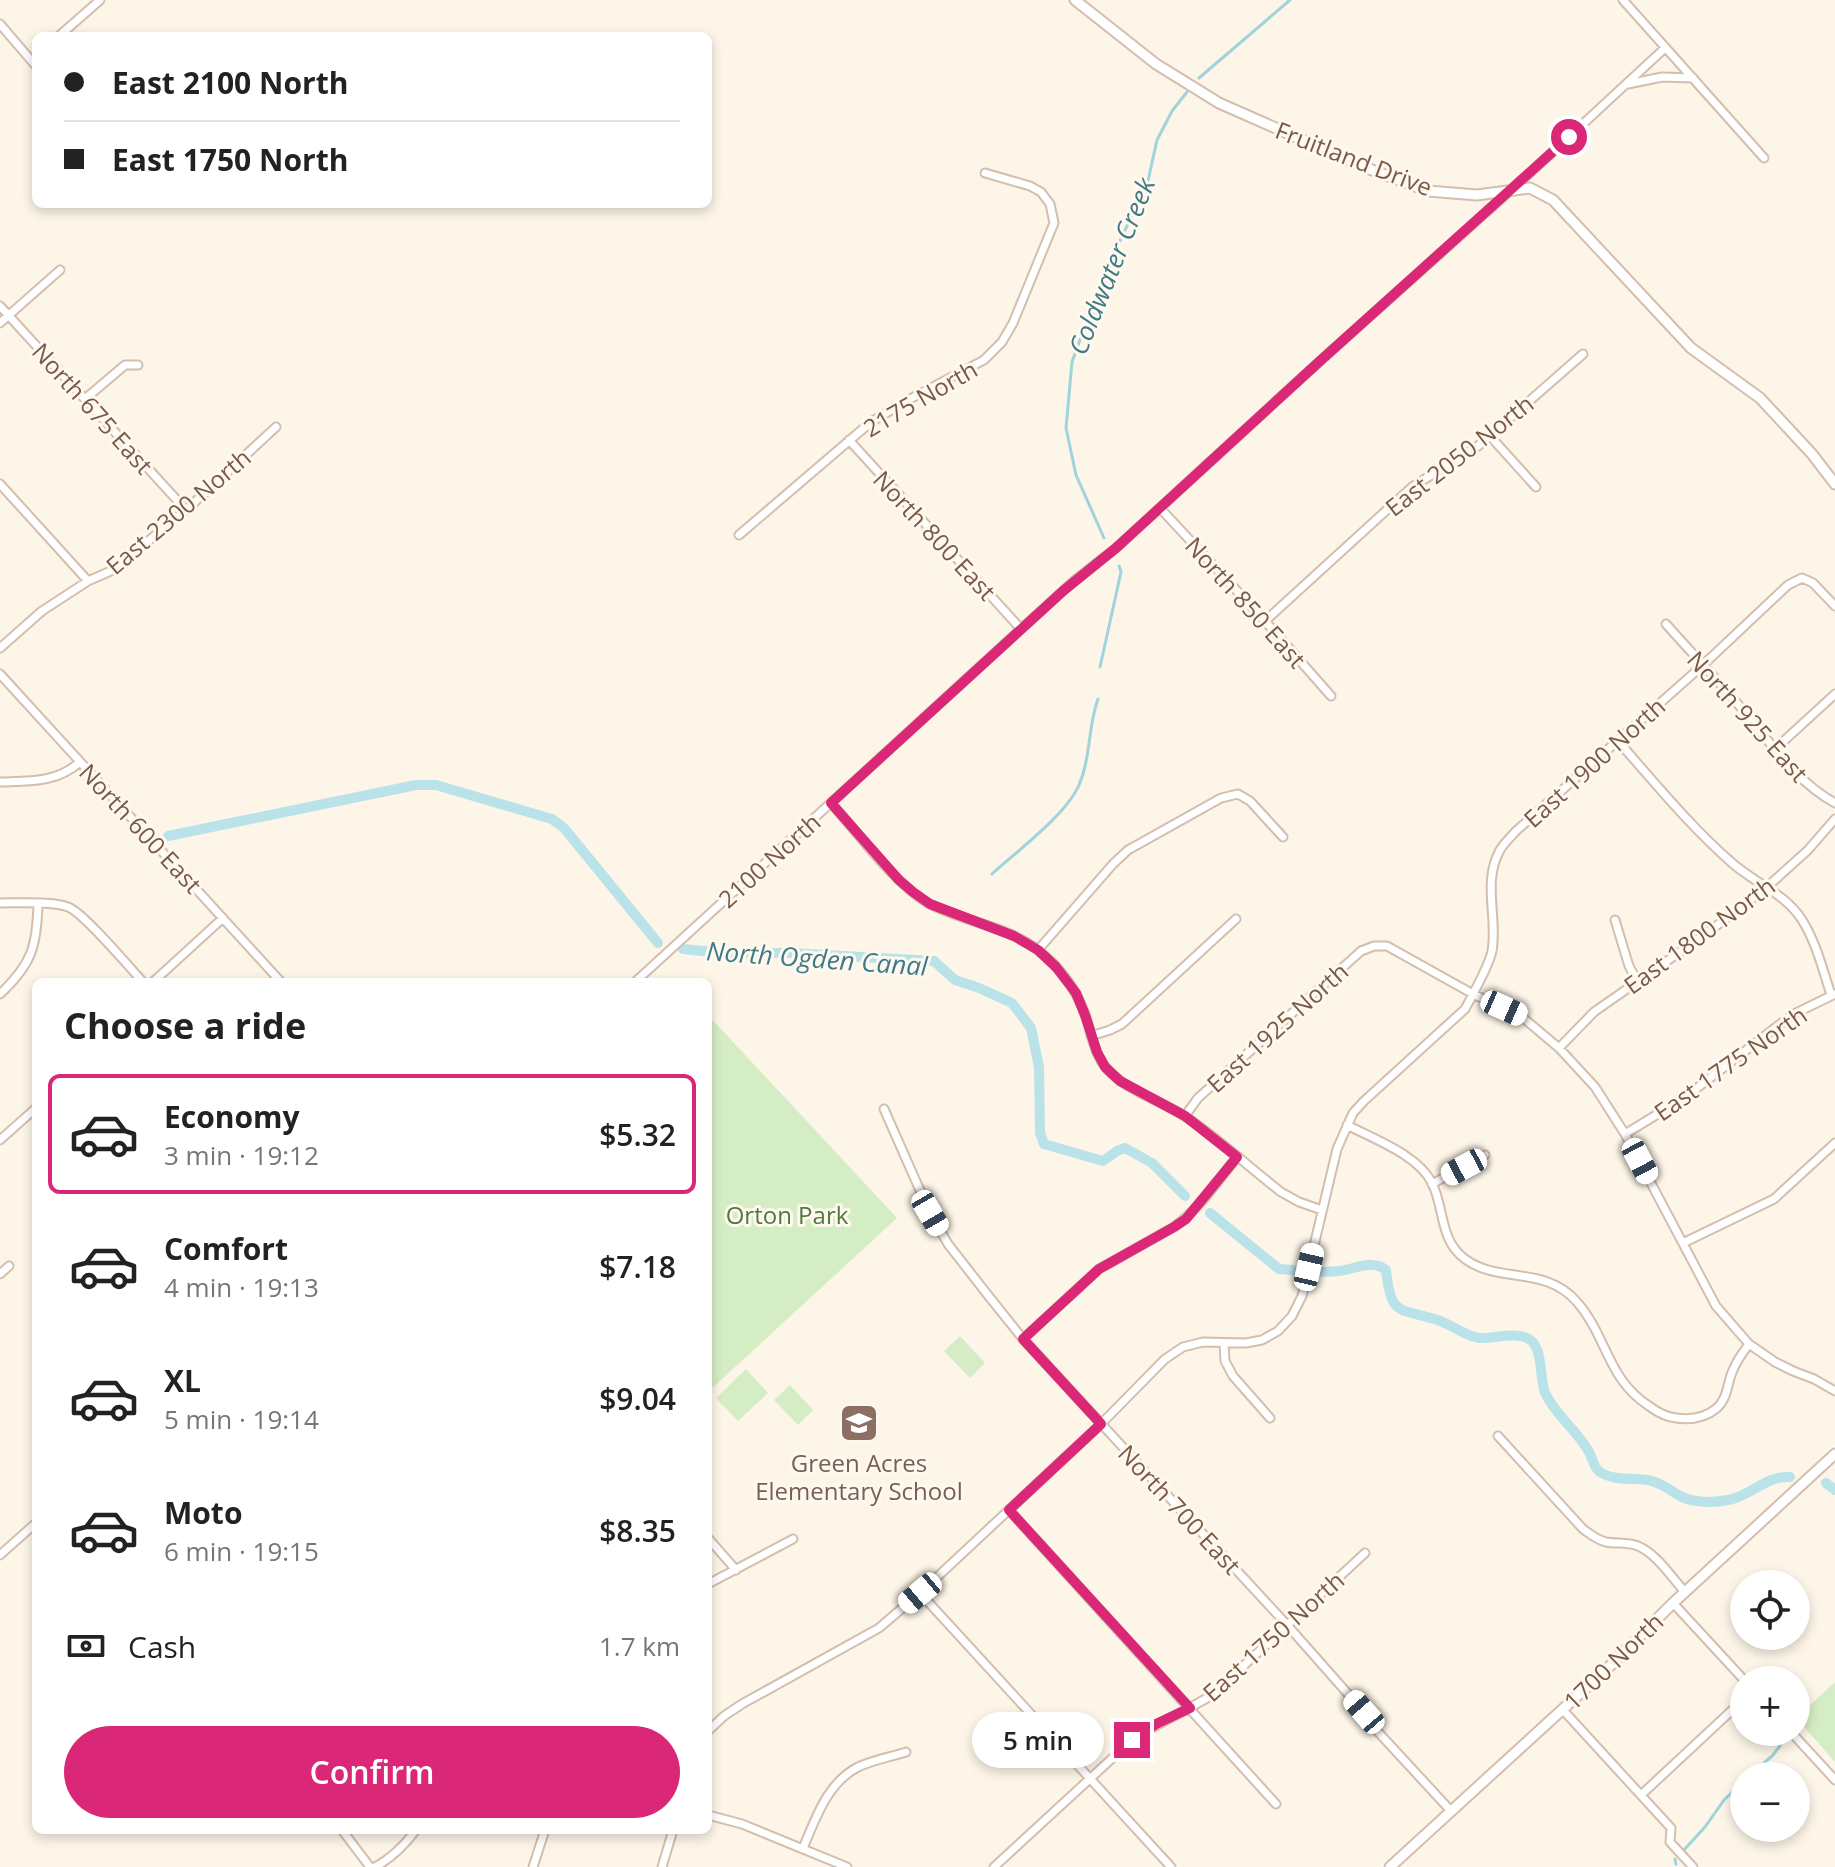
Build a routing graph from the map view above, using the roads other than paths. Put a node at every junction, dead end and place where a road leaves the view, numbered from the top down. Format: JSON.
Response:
{"nodes":[{"id":1,"x":100,"y":0,"type":"edge"},
{"id":2,"x":1075,"y":0,"type":"edge"},
{"id":3,"x":1623,"y":0,"type":"edge"},
{"id":4,"x":0,"y":24,"type":"edge"},
{"id":5,"x":64,"y":32,"type":"edge"},
{"id":6,"x":1665,"y":48,"type":"junction"},
{"id":7,"x":32,"y":59,"type":"edge"},
{"id":8,"x":1693,"y":78,"type":"junction"},
{"id":9,"x":1625,"y":84,"type":"junction"},
{"id":10,"x":1764,"y":158,"type":"dead end"},
{"id":11,"x":985,"y":173,"type":"dead end"},
{"id":12,"x":1508,"y":191,"type":"junction"},
{"id":13,"x":60,"y":270,"type":"dead end"},
{"id":14,"x":0,"y":306,"type":"edge"},
{"id":15,"x":10,"y":316,"type":"junction"},
{"id":16,"x":0,"y":323,"type":"edge"},
{"id":17,"x":1583,"y":354,"type":"dead end"},
{"id":18,"x":138,"y":365,"type":"dead end"},
{"id":19,"x":85,"y":399,"type":"junction"},
{"id":20,"x":276,"y":427,"type":"dead end"},
{"id":21,"x":1490,"y":436,"type":"junction"},
{"id":22,"x":849,"y":440,"type":"junction"},
{"id":23,"x":0,"y":484,"type":"edge"},
{"id":24,"x":1835,"y":484,"type":"edge"},
{"id":25,"x":1536,"y":487,"type":"dead end"},
{"id":26,"x":1160,"y":508,"type":"junction"},
{"id":27,"x":186,"y":510,"type":"junction"},
{"id":28,"x":739,"y":535,"type":"dead end"},
{"id":29,"x":88,"y":581,"type":"junction"},
{"id":30,"x":1835,"y":606,"type":"edge"},
{"id":31,"x":1265,"y":621,"type":"junction"},
{"id":32,"x":1666,"y":624,"type":"dead end"},
{"id":33,"x":1021,"y":629,"type":"junction"},
{"id":34,"x":0,"y":648,"type":"edge"},
{"id":35,"x":1703,"y":665,"type":"junction"},
{"id":36,"x":0,"y":674,"type":"edge"},
{"id":37,"x":1835,"y":694,"type":"edge"},
{"id":38,"x":1331,"y":696,"type":"dead end"},
{"id":39,"x":1618,"y":741,"type":"junction"},
{"id":40,"x":1775,"y":749,"type":"junction"},
{"id":41,"x":80,"y":762,"type":"junction"},
{"id":42,"x":0,"y":782,"type":"edge"},
{"id":43,"x":831,"y":803,"type":"junction"},
{"id":44,"x":1835,"y":803,"type":"edge"},
{"id":45,"x":1835,"y":819,"type":"edge"},
{"id":46,"x":1283,"y":837,"type":"dead end"},
{"id":47,"x":1767,"y":887,"type":"junction"},
{"id":48,"x":0,"y":903,"type":"edge"},
{"id":49,"x":38,"y":903,"type":"junction"},
{"id":50,"x":223,"y":918,"type":"junction"},
{"id":51,"x":1236,"y":919,"type":"dead end"},
{"id":52,"x":1615,"y":920,"type":"dead end"},
{"id":53,"x":1038,"y":950,"type":"junction"},
{"id":54,"x":139,"y":978,"type":"edge"},
{"id":55,"x":157,"y":978,"type":"edge"},
{"id":56,"x":277,"y":978,"type":"edge"},
{"id":57,"x":639,"y":978,"type":"edge"},
{"id":58,"x":1637,"y":981,"type":"junction"},
{"id":59,"x":0,"y":994,"type":"edge"},
{"id":60,"x":1473,"y":994,"type":"junction"},
{"id":61,"x":1833,"y":994,"type":"edge"},
{"id":62,"x":1091,"y":1036,"type":"junction"},
{"id":63,"x":1559,"y":1048,"type":"junction"},
{"id":64,"x":884,"y":1109,"type":"dead end"},
{"id":65,"x":32,"y":1112,"type":"edge"},
{"id":66,"x":1185,"y":1116,"type":"junction"},
{"id":67,"x":1347,"y":1125,"type":"junction"},
{"id":68,"x":1625,"y":1134,"type":"junction"},
{"id":69,"x":0,"y":1140,"type":"edge"},
{"id":70,"x":1835,"y":1143,"type":"edge"},
{"id":71,"x":1485,"y":1155,"type":"dead end"},
{"id":72,"x":1237,"y":1157,"type":"junction"},
{"id":73,"x":1432,"y":1184,"type":"junction"},
{"id":74,"x":1322,"y":1210,"type":"junction"},
{"id":75,"x":1683,"y":1243,"type":"junction"},
{"id":76,"x":9,"y":1266,"type":"dead end"},
{"id":77,"x":0,"y":1274,"type":"edge"},
{"id":78,"x":1023,"y":1339,"type":"junction"},
{"id":79,"x":1224,"y":1343,"type":"junction"},
{"id":80,"x":1749,"y":1344,"type":"junction"},
{"id":81,"x":1835,"y":1391,"type":"edge"},
{"id":82,"x":1270,"y":1418,"type":"dead end"},
{"id":83,"x":1101,"y":1424,"type":"junction"},
{"id":84,"x":1498,"y":1436,"type":"dead end"},
{"id":85,"x":1835,"y":1454,"type":"edge"},
{"id":86,"x":1009,"y":1510,"type":"junction"},
{"id":87,"x":32,"y":1527,"type":"edge"},
{"id":88,"x":793,"y":1539,"type":"dead end"},
{"id":89,"x":712,"y":1543,"type":"edge"},
{"id":90,"x":1365,"y":1553,"type":"dead end"},
{"id":91,"x":0,"y":1555,"type":"edge"},
{"id":92,"x":736,"y":1570,"type":"junction"},
{"id":93,"x":712,"y":1582,"type":"edge"},
{"id":94,"x":1685,"y":1592,"type":"junction"},
{"id":95,"x":920,"y":1593,"type":"junction"},
{"id":96,"x":1673,"y":1603,"type":"junction"},
{"id":97,"x":1288,"y":1626,"type":"junction"},
{"id":98,"x":1731,"y":1666,"type":"edge"},
{"id":99,"x":1190,"y":1708,"type":"junction"},
{"id":100,"x":1563,"y":1710,"type":"junction"},
{"id":101,"x":1730,"y":1712,"type":"edge"},
{"id":102,"x":712,"y":1727,"type":"edge"},
{"id":103,"x":1804,"y":1746,"type":"edge"},
{"id":104,"x":906,"y":1752,"type":"dead end"},
{"id":105,"x":1090,"y":1779,"type":"junction"},
{"id":106,"x":1835,"y":1780,"type":"edge"},
{"id":107,"x":1641,"y":1795,"type":"junction"},
{"id":108,"x":1276,"y":1804,"type":"dead end"},
{"id":109,"x":1451,"y":1811,"type":"junction"},
{"id":110,"x":712,"y":1816,"type":"edge"},
{"id":111,"x":345,"y":1834,"type":"edge"},
{"id":112,"x":413,"y":1834,"type":"edge"},
{"id":113,"x":544,"y":1834,"type":"edge"},
{"id":114,"x":672,"y":1834,"type":"edge"},
{"id":115,"x":803,"y":1848,"type":"junction"},
{"id":116,"x":372,"y":1867,"type":"edge"},
{"id":117,"x":533,"y":1867,"type":"edge"},
{"id":118,"x":662,"y":1867,"type":"edge"},
{"id":119,"x":847,"y":1867,"type":"edge"},
{"id":120,"x":994,"y":1867,"type":"edge"},
{"id":121,"x":1171,"y":1867,"type":"edge"},
{"id":122,"x":1390,"y":1867,"type":"edge"},
{"id":123,"x":1693,"y":1867,"type":"edge"}],
"edges":[{"from":1,"to":5,"type":"street"},
{"from":2,"to":12,"type":"street","name":"Fruitland Drive"},
{"from":3,"to":6,"type":"street"},
{"from":4,"to":7,"type":"street"},
{"from":6,"to":8,"type":"street"},
{"from":6,"to":9,"type":"street","name":"2100 North"},
{"from":8,"to":9,"type":"street"},
{"from":8,"to":10,"type":"street"},
{"from":9,"to":12,"type":"street","name":"2100 North"},
{"from":11,"to":22,"type":"street","name":"2175 North"},
{"from":12,"to":24,"type":"street","name":"Fruitland Drive"},
{"from":12,"to":26,"type":"street","name":"2100 North"},
{"from":13,"to":15,"type":"street"},
{"from":14,"to":15,"type":"street","name":"North 675 East"},
{"from":15,"to":16,"type":"street"},
{"from":15,"to":19,"type":"street","name":"North 675 East"},
{"from":17,"to":21,"type":"street","name":"East 2050 North"},
{"from":18,"to":19,"type":"street"},
{"from":19,"to":27,"type":"street","name":"North 675 East"},
{"from":20,"to":27,"type":"street","name":"East 2300 North"},
{"from":21,"to":25,"type":"street"},
{"from":21,"to":31,"type":"street","name":"East 2050 North"},
{"from":22,"to":28,"type":"street","name":"2175 North"},
{"from":22,"to":33,"type":"street","name":"North 800 East"},
{"from":23,"to":29,"type":"street"},
{"from":26,"to":31,"type":"street","name":"North 850 East"},
{"from":26,"to":33,"type":"street","name":"2100 North"},
{"from":27,"to":29,"type":"street","name":"East 2300 North"},
{"from":29,"to":34,"type":"street","name":"East 2300 North"},
{"from":30,"to":35,"type":"street","name":"East 1900 North"},
{"from":31,"to":38,"type":"street","name":"North 850 East"},
{"from":32,"to":35,"type":"street","name":"North 925 East"},
{"from":33,"to":43,"type":"street","name":"2100 North"},
{"from":35,"to":39,"type":"street","name":"East 1900 North"},
{"from":35,"to":40,"type":"street","name":"North 925 East"},
{"from":36,"to":41,"type":"street","name":"North 600 East"},
{"from":37,"to":40,"type":"street"},
{"from":39,"to":47,"type":"street"},
{"from":39,"to":60,"type":"street","name":"East 1900 North"},
{"from":40,"to":44,"type":"street","name":"North 925 East"},
{"from":41,"to":42,"type":"street"},
{"from":41,"to":50,"type":"street","name":"North 600 East"},
{"from":43,"to":53,"type":"street"},
{"from":43,"to":57,"type":"street","name":"2100 North"},
{"from":45,"to":47,"type":"street","name":"East 1800 North"},
{"from":46,"to":53,"type":"street"},
{"from":47,"to":58,"type":"street","name":"East 1800 North"},
{"from":47,"to":61,"type":"street"},
{"from":48,"to":49,"type":"street"},
{"from":49,"to":54,"type":"street"},
{"from":49,"to":59,"type":"street"},
{"from":50,"to":55,"type":"street"},
{"from":50,"to":56,"type":"street","name":"North 600 East"},
{"from":51,"to":62,"type":"street"},
{"from":52,"to":58,"type":"street"},
{"from":53,"to":62,"type":"street"},
{"from":58,"to":63,"type":"street","name":"East 1800 North"},
{"from":60,"to":63,"type":"street"},
{"from":60,"to":66,"type":"street","name":"East 1925 North"},
{"from":60,"to":67,"type":"street","name":"East 1900 North"},
{"from":61,"to":68,"type":"street","name":"East 1775 North"},
{"from":62,"to":66,"type":"street"},
{"from":63,"to":68,"type":"street"},
{"from":64,"to":78,"type":"street","name":"North 700 East"},
{"from":65,"to":69,"type":"street"},
{"from":66,"to":72,"type":"street"},
{"from":67,"to":73,"type":"street"},
{"from":67,"to":74,"type":"street","name":"East 1900 North"},
{"from":68,"to":75,"type":"street"},
{"from":70,"to":75,"type":"street"},
{"from":71,"to":73,"type":"street"},
{"from":72,"to":74,"type":"street"},
{"from":72,"to":78,"type":"street"},
{"from":73,"to":80,"type":"street"},
{"from":74,"to":79,"type":"street","name":"East 1900 North"},
{"from":75,"to":80,"type":"street"},
{"from":76,"to":77,"type":"street"},
{"from":78,"to":83,"type":"street","name":"North 700 East"},
{"from":79,"to":82,"type":"street"},
{"from":79,"to":83,"type":"street","name":"East 1900 North"},
{"from":80,"to":81,"type":"street"},
{"from":83,"to":86,"type":"street","name":"East 1900 North"},
{"from":83,"to":97,"type":"street","name":"North 700 East"},
{"from":84,"to":94,"type":"street"},
{"from":85,"to":94,"type":"street","name":"1700 North"},
{"from":86,"to":95,"type":"street","name":"East 1900 North"},
{"from":86,"to":99,"type":"street"},
{"from":87,"to":91,"type":"street"},
{"from":88,"to":92,"type":"street"},
{"from":89,"to":92,"type":"street"},
{"from":90,"to":97,"type":"street","name":"East 1750 North"},
{"from":92,"to":93,"type":"street"},
{"from":94,"to":96,"type":"street","name":"1700 North"},
{"from":95,"to":102,"type":"street","name":"East 1900 North"},
{"from":95,"to":105,"type":"street"},
{"from":96,"to":98,"type":"street"},
{"from":96,"to":100,"type":"street","name":"1700 North"},
{"from":97,"to":99,"type":"street","name":"East 1750 North"},
{"from":97,"to":109,"type":"street","name":"North 700 East"},
{"from":99,"to":105,"type":"street","name":"East 1750 North"},
{"from":99,"to":108,"type":"street"},
{"from":100,"to":107,"type":"street"},
{"from":100,"to":109,"type":"street","name":"1700 North"},
{"from":101,"to":107,"type":"street"},
{"from":103,"to":106,"type":"street"},
{"from":104,"to":115,"type":"street"},
{"from":105,"to":120,"type":"street","name":"East 1750 North"},
{"from":105,"to":121,"type":"street"},
{"from":107,"to":123,"type":"street"},
{"from":109,"to":122,"type":"street","name":"1700 North"},
{"from":110,"to":115,"type":"street"},
{"from":111,"to":116,"type":"street"},
{"from":112,"to":116,"type":"street"},
{"from":113,"to":117,"type":"street"},
{"from":114,"to":118,"type":"street"},
{"from":115,"to":119,"type":"street"}]}
